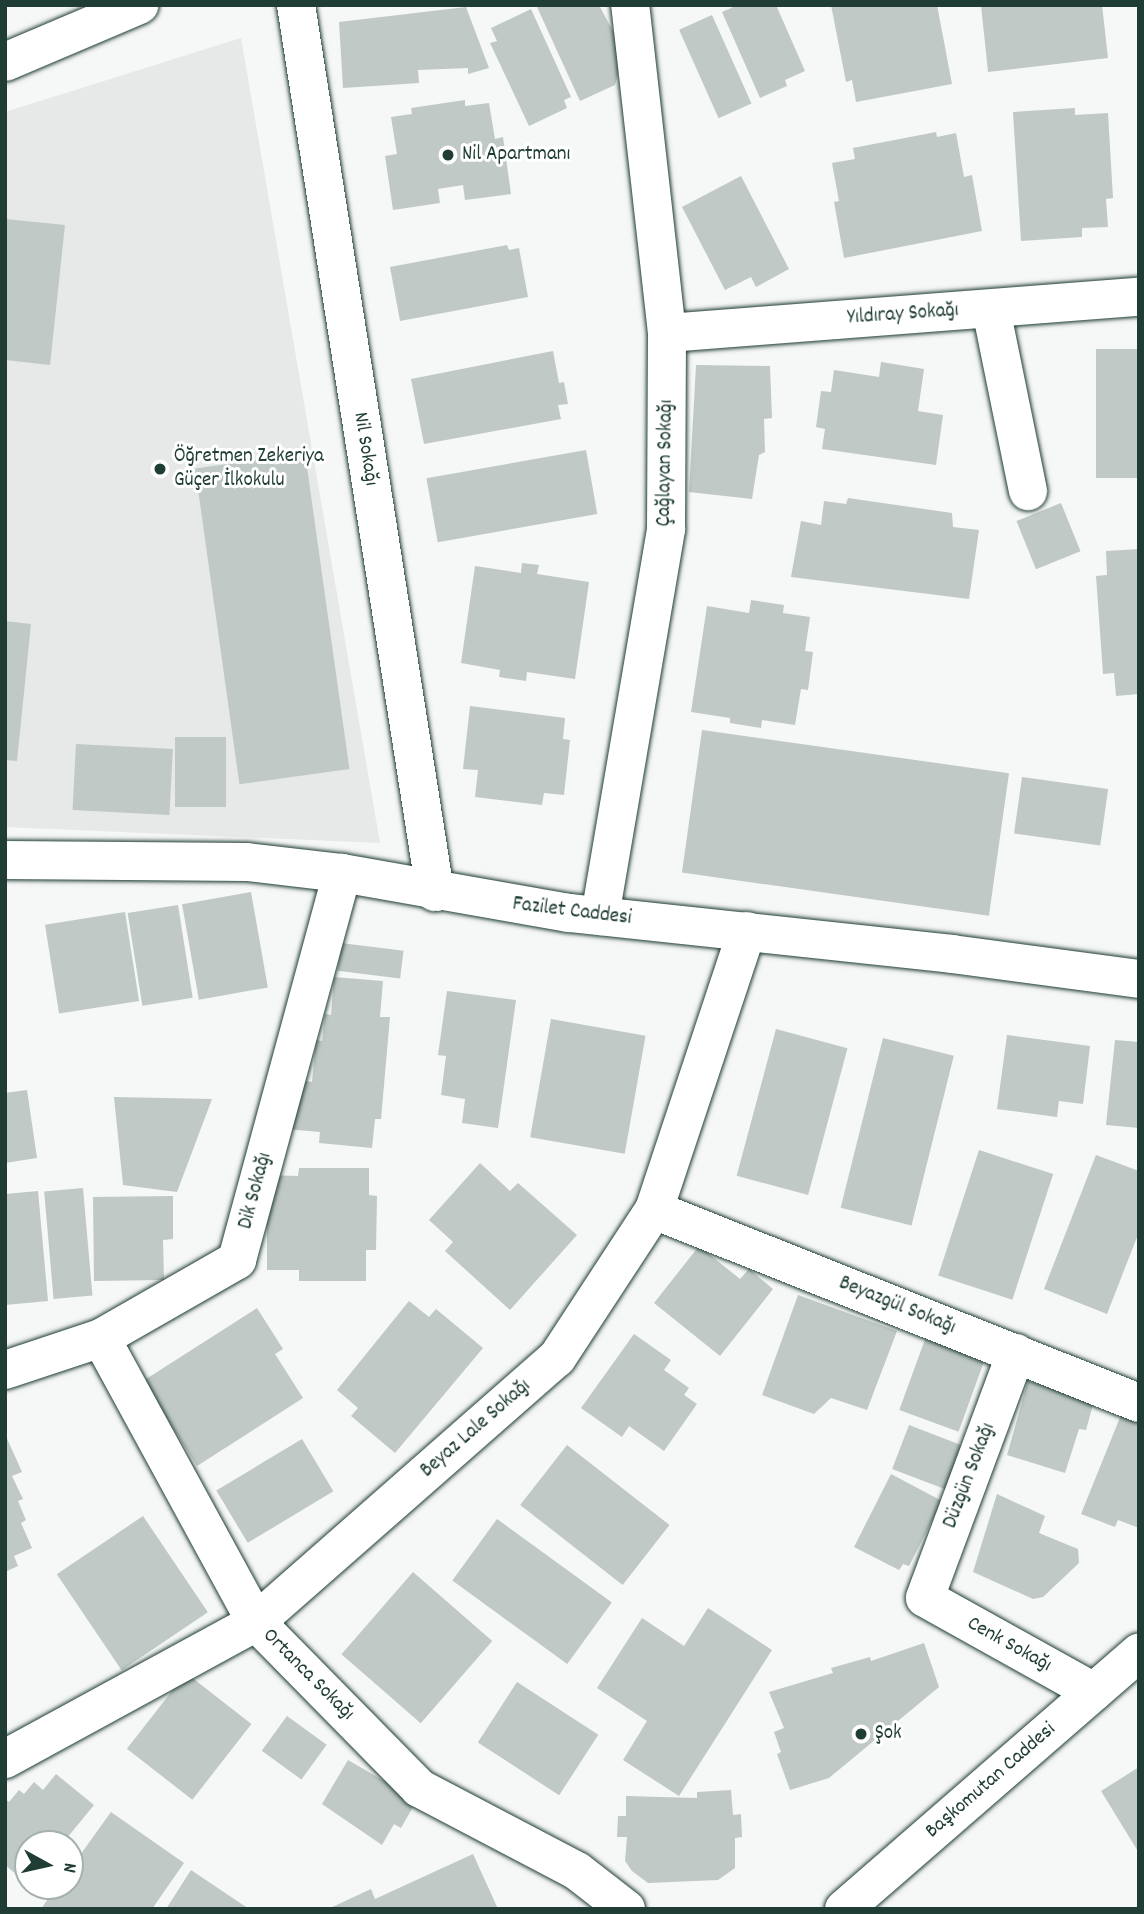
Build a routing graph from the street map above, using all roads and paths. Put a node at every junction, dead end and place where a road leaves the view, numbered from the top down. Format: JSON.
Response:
{"nodes":[{"id":1,"x":138,"y":5,"type":"edge"},
{"id":2,"x":296,"y":5,"type":"edge"},
{"id":3,"x":630,"y":5,"type":"edge"},
{"id":4,"x":5,"y":62,"type":"edge"},
{"id":5,"x":1139,"y":298,"type":"edge"},
{"id":6,"x":991,"y":309,"type":"junction"},
{"id":7,"x":667,"y":333,"type":"junction"},
{"id":8,"x":1028,"y":492,"type":"dead end"},
{"id":9,"x":5,"y":860,"type":"edge"},
{"id":10,"x":342,"y":873,"type":"junction"},
{"id":11,"x":435,"y":892,"type":"junction"},
{"id":12,"x":600,"y":916,"type":"junction"},
{"id":13,"x":747,"y":932,"type":"junction"},
{"id":14,"x":1139,"y":979,"type":"edge"},
{"id":15,"x":654,"y":1210,"type":"junction"},
{"id":16,"x":101,"y":1338,"type":"junction"},
{"id":17,"x":1016,"y":1353,"type":"junction"},
{"id":18,"x":5,"y":1370,"type":"edge"},
{"id":19,"x":1139,"y":1403,"type":"edge"},
{"id":20,"x":925,"y":1598,"type":"joint"},
{"id":21,"x":256,"y":1622,"type":"junction"},
{"id":22,"x":1139,"y":1653,"type":"edge"},
{"id":23,"x":1094,"y":1692,"type":"junction"},
{"id":24,"x":5,"y":1759,"type":"edge"},
{"id":25,"x":626,"y":1909,"type":"edge"},
{"id":26,"x":844,"y":1909,"type":"edge"}],
"edges":[{"from":1,"to":4,"type":"street"},
{"from":2,"to":11,"type":"street","name":"Nil Sokağı"},
{"from":3,"to":7,"type":"street","name":"Çağlayan Sokağı"},
{"from":5,"to":6,"type":"street","name":"Yıldıray Sokağı"},
{"from":6,"to":7,"type":"street","name":"Yıldıray Sokağı"},
{"from":6,"to":8,"type":"street"},
{"from":7,"to":12,"type":"street","name":"Çağlayan Sokağı"},
{"from":9,"to":10,"type":"street","name":"Fazilet Caddesi"},
{"from":10,"to":11,"type":"street","name":"Fazilet Caddesi"},
{"from":10,"to":16,"type":"street","name":"Dik Sokağı"},
{"from":11,"to":12,"type":"street","name":"Fazilet Caddesi"},
{"from":12,"to":13,"type":"street","name":"Fazilet Caddesi"},
{"from":13,"to":14,"type":"street","name":"Fazilet Caddesi"},
{"from":13,"to":15,"type":"street","name":"Beyaz Lale Sokağı"},
{"from":15,"to":17,"type":"street","name":"Beyazgül Sokağı"},
{"from":15,"to":21,"type":"street","name":"Beyaz Lale Sokağı"},
{"from":16,"to":18,"type":"street","name":"Dik Sokağı"},
{"from":16,"to":21,"type":"street","name":"Ortanca Sokağı"},
{"from":17,"to":19,"type":"street","name":"Beyazgül Sokağı"},
{"from":17,"to":20,"type":"street","name":"Düzgün Sokağı"},
{"from":20,"to":23,"type":"street","name":"Cenk Sokağı"},
{"from":21,"to":24,"type":"street","name":"Beyaz Lale Sokağı"},
{"from":21,"to":25,"type":"street","name":"Ortanca Sokağı"},
{"from":22,"to":23,"type":"street","name":"Başkomutan Caddesi"},
{"from":23,"to":26,"type":"street","name":"Başkomutan Caddesi"}]}
